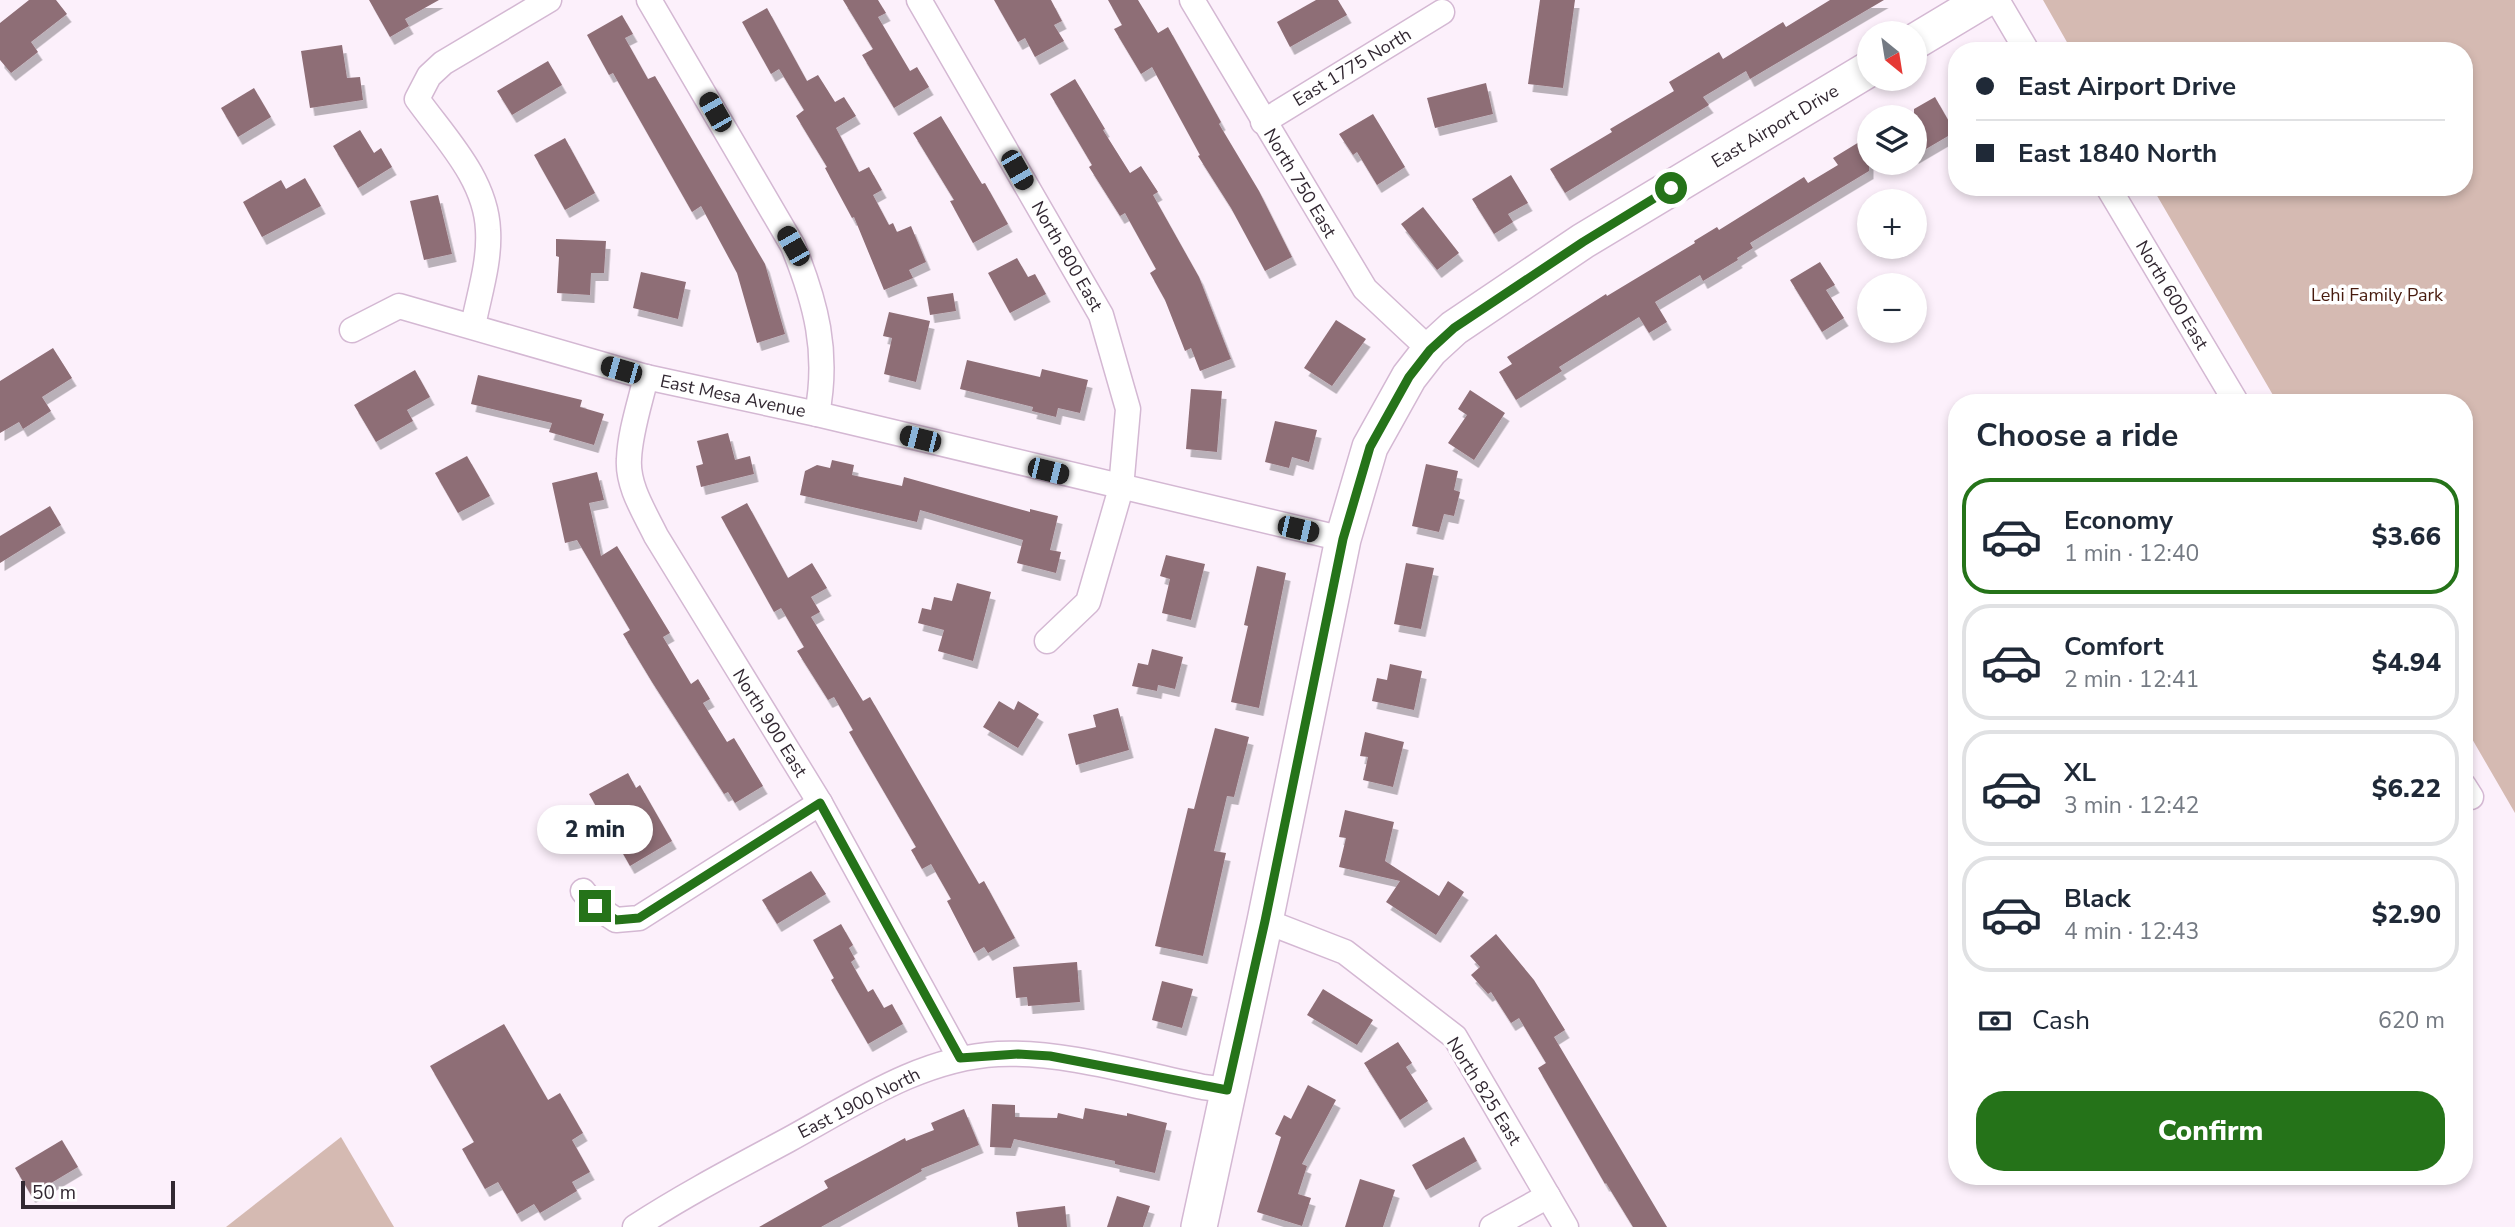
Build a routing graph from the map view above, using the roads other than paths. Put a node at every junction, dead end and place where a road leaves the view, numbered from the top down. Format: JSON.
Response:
{"nodes":[{"id":1,"x":549,"y":0,"type":"edge"},
{"id":2,"x":649,"y":0,"type":"edge"},
{"id":3,"x":919,"y":0,"type":"edge"},
{"id":4,"x":1192,"y":0,"type":"edge"},
{"id":5,"x":1984,"y":0,"type":"edge"},
{"id":6,"x":1997,"y":0,"type":"edge"},
{"id":7,"x":1442,"y":12,"type":"dead end"},
{"id":8,"x":1927,"y":34,"type":"edge"},
{"id":9,"x":2022,"y":42,"type":"edge"},
{"id":10,"x":1857,"y":76,"type":"edge"},
{"id":11,"x":1263,"y":122,"type":"junction"},
{"id":12,"x":2113,"y":196,"type":"edge"},
{"id":13,"x":472,"y":326,"type":"junction"},
{"id":14,"x":352,"y":330,"type":"dead end"},
{"id":15,"x":1420,"y":363,"type":"junction"},
{"id":16,"x":646,"y":377,"type":"junction"},
{"id":17,"x":2231,"y":394,"type":"edge"},
{"id":18,"x":817,"y":414,"type":"junction"},
{"id":19,"x":1121,"y":488,"type":"junction"},
{"id":20,"x":1343,"y":539,"type":"junction"},
{"id":21,"x":1047,"y":641,"type":"dead end"},
{"id":22,"x":820,"y":803,"type":"junction"},
{"id":23,"x":583,"y":891,"type":"dead end"},
{"id":24,"x":1265,"y":921,"type":"junction"},
{"id":25,"x":960,"y":1058,"type":"junction"},
{"id":26,"x":1227,"y":1090,"type":"junction"},
{"id":27,"x":1548,"y":1196,"type":"junction"},
{"id":28,"x":635,"y":1227,"type":"edge"},
{"id":29,"x":1199,"y":1227,"type":"edge"},
{"id":30,"x":1492,"y":1227,"type":"edge"},
{"id":31,"x":1566,"y":1227,"type":"edge"}],
"edges":[{"from":1,"to":13,"type":"street"},
{"from":2,"to":18,"type":"street"},
{"from":3,"to":19,"type":"street","name":"North 800 East"},
{"from":4,"to":11,"type":"street","name":"North 750 East"},
{"from":5,"to":8,"type":"street"},
{"from":6,"to":9,"type":"street"},
{"from":7,"to":11,"type":"street","name":"East 1775 North"},
{"from":10,"to":15,"type":"street","name":"East Airport Drive"},
{"from":11,"to":15,"type":"street","name":"North 750 East"},
{"from":12,"to":17,"type":"street","name":"North 600 East"},
{"from":13,"to":14,"type":"street","name":"East Mesa Avenue"},
{"from":13,"to":16,"type":"street","name":"East Mesa Avenue"},
{"from":15,"to":20,"type":"street","name":"East Airport Drive"},
{"from":16,"to":18,"type":"street","name":"East Mesa Avenue"},
{"from":16,"to":22,"type":"street","name":"North 900 East"},
{"from":18,"to":19,"type":"street","name":"East Mesa Avenue"},
{"from":19,"to":20,"type":"street","name":"East Mesa Avenue"},
{"from":19,"to":21,"type":"street","name":"North 800 East"},
{"from":20,"to":24,"type":"street","name":"East Airport Drive"},
{"from":22,"to":23,"type":"street"},
{"from":22,"to":25,"type":"street","name":"North 900 East"},
{"from":24,"to":26,"type":"street","name":"East Airport Drive"},
{"from":24,"to":27,"type":"street","name":"North 825 East"},
{"from":25,"to":26,"type":"street","name":"East 1900 North"},
{"from":25,"to":28,"type":"street","name":"East 1900 North"},
{"from":26,"to":29,"type":"street","name":"East Airport Drive"},
{"from":27,"to":30,"type":"street"},
{"from":27,"to":31,"type":"street","name":"North 825 East"}]}
